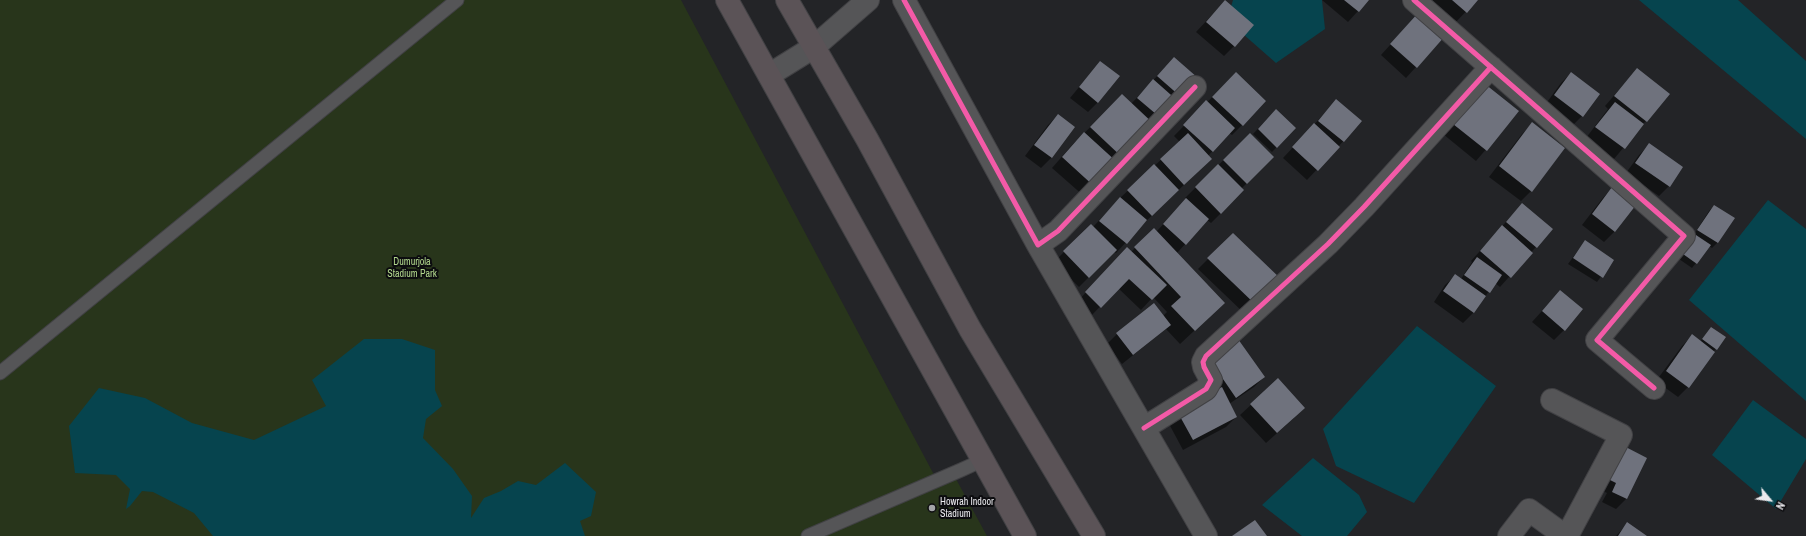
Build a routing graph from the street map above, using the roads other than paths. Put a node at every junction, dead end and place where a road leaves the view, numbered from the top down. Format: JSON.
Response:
{"nodes":[{"id":1,"x":457,"y":0,"type":"edge"},
{"id":2,"x":727,"y":0,"type":"edge"},
{"id":3,"x":787,"y":0,"type":"edge"},
{"id":4,"x":868,"y":0,"type":"edge"},
{"id":5,"x":904,"y":0,"type":"edge"},
{"id":6,"x":1414,"y":0,"type":"edge"},
{"id":7,"x":814,"y":47,"type":"junction"},
{"id":8,"x":1491,"y":67,"type":"junction"},
{"id":9,"x":769,"y":76,"type":"junction"},
{"id":10,"x":1195,"y":87,"type":"dead end"},
{"id":11,"x":1038,"y":245,"type":"junction"},
{"id":12,"x":0,"y":374,"type":"edge"},
{"id":13,"x":1654,"y":388,"type":"dead end"},
{"id":14,"x":1552,"y":400,"type":"dead end"},
{"id":15,"x":1144,"y":428,"type":"junction"},
{"id":16,"x":982,"y":460,"type":"junction"},
{"id":17,"x":808,"y":536,"type":"edge"},
{"id":18,"x":1025,"y":536,"type":"edge"},
{"id":19,"x":1094,"y":536,"type":"edge"},
{"id":20,"x":1206,"y":536,"type":"edge"},
{"id":21,"x":1509,"y":536,"type":"edge"},
{"id":22,"x":1566,"y":536,"type":"edge"}],
"edges":[{"from":1,"to":12,"type":"lane"},
{"from":2,"to":9,"type":"main road"},
{"from":3,"to":7,"type":"main road"},
{"from":4,"to":7,"type":"street"},
{"from":5,"to":11,"type":"street"},
{"from":6,"to":8,"type":"street"},
{"from":7,"to":9,"type":"street"},
{"from":7,"to":19,"type":"main road"},
{"from":8,"to":13,"type":"street"},
{"from":8,"to":15,"type":"street"},
{"from":9,"to":16,"type":"main road"},
{"from":10,"to":11,"type":"street"},
{"from":11,"to":15,"type":"street"},
{"from":14,"to":22,"type":"street"},
{"from":15,"to":20,"type":"street"},
{"from":16,"to":17,"type":"lane"},
{"from":16,"to":18,"type":"main road"},
{"from":21,"to":22,"type":"street"}]}
